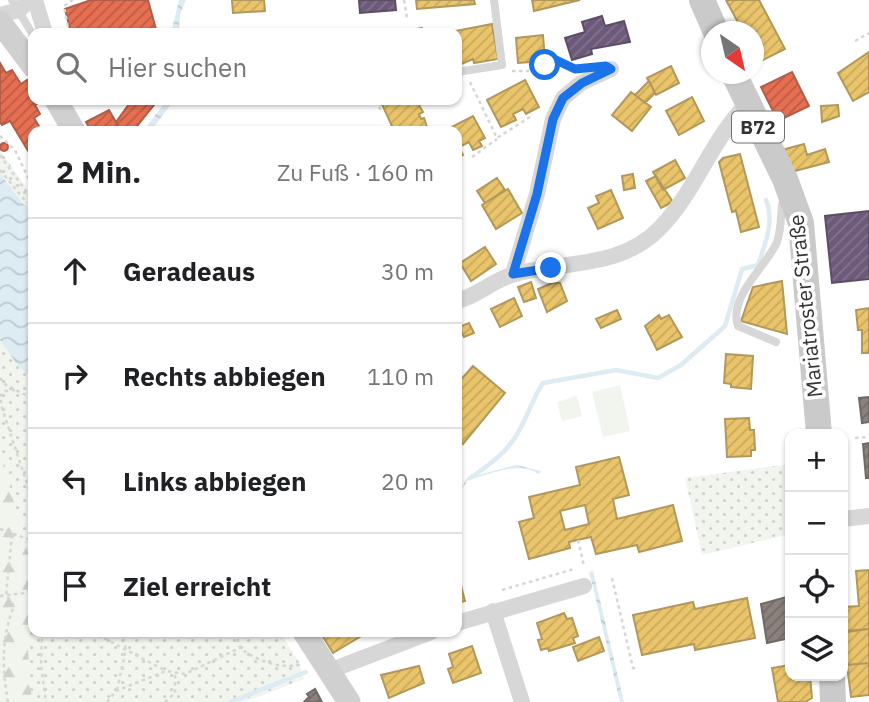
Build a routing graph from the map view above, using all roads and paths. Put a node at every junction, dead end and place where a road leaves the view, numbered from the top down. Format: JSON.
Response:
{"nodes":[{"id":1,"x":72,"y":0,"type":"edge"},
{"id":2,"x":404,"y":0,"type":"edge"},
{"id":3,"x":494,"y":0,"type":"edge"},
{"id":4,"x":702,"y":0,"type":"edge"},
{"id":5,"x":19,"y":6,"type":"edge"},
{"id":6,"x":0,"y":15,"type":"edge"},
{"id":7,"x":407,"y":18,"type":"dead end"},
{"id":8,"x":66,"y":20,"type":"junction"},
{"id":9,"x":711,"y":21,"type":"edge"},
{"id":10,"x":58,"y":22,"type":"dead end"},
{"id":11,"x":30,"y":28,"type":"edge"},
{"id":12,"x":40,"y":28,"type":"edge"},
{"id":13,"x":68,"y":28,"type":"edge"},
{"id":14,"x":869,"y":33,"type":"edge"},
{"id":15,"x":855,"y":41,"type":"dead end"},
{"id":16,"x":28,"y":45,"type":"edge"},
{"id":17,"x":502,"y":65,"type":"junction"},
{"id":18,"x":611,"y":69,"type":"joint"},
{"id":19,"x":462,"y":72,"type":"edge"},
{"id":20,"x":467,"y":72,"type":"junction"},
{"id":21,"x":739,"y":84,"type":"edge"},
{"id":22,"x":748,"y":103,"type":"junction"},
{"id":23,"x":59,"y":105,"type":"edge"},
{"id":24,"x":65,"y":105,"type":"edge"},
{"id":25,"x":379,"y":105,"type":"edge"},
{"id":26,"x":381,"y":111,"type":"dead end"},
{"id":27,"x":530,"y":117,"type":"dead end"},
{"id":28,"x":72,"y":126,"type":"edge"},
{"id":29,"x":73,"y":126,"type":"edge"},
{"id":30,"x":0,"y":136,"type":"edge"},
{"id":31,"x":497,"y":138,"type":"junction"},
{"id":32,"x":0,"y":155,"type":"edge"},
{"id":33,"x":472,"y":158,"type":"dead end"},
{"id":34,"x":0,"y":170,"type":"edge"},
{"id":35,"x":28,"y":177,"type":"edge"},
{"id":36,"x":789,"y":189,"type":"junction"},
{"id":37,"x":28,"y":194,"type":"edge"},
{"id":38,"x":27,"y":203,"type":"dead end"},
{"id":39,"x":513,"y":274,"type":"junction"},
{"id":40,"x":462,"y":299,"type":"edge"},
{"id":41,"x":776,"y":342,"type":"dead end"},
{"id":42,"x":0,"y":378,"type":"edge"},
{"id":43,"x":15,"y":390,"type":"junction"},
{"id":44,"x":28,"y":396,"type":"edge"},
{"id":45,"x":2,"y":414,"type":"edge"},
{"id":46,"x":819,"y":429,"type":"edge"},
{"id":47,"x":869,"y":437,"type":"edge"},
{"id":48,"x":855,"y":438,"type":"dead end"},
{"id":49,"x":28,"y":488,"type":"edge"},
{"id":50,"x":869,"y":516,"type":"edge"},
{"id":51,"x":848,"y":518,"type":"edge"},
{"id":52,"x":0,"y":529,"type":"edge"},
{"id":53,"x":12,"y":535,"type":"junction"},
{"id":54,"x":28,"y":540,"type":"edge"},
{"id":55,"x":578,"y":540,"type":"dead end"},
{"id":56,"x":584,"y":566,"type":"dead end"},
{"id":57,"x":574,"y":569,"type":"dead end"},
{"id":58,"x":612,"y":578,"type":"dead end"},
{"id":59,"x":584,"y":586,"type":"dead end"},
{"id":60,"x":502,"y":590,"type":"dead end"},
{"id":61,"x":28,"y":593,"type":"edge"},
{"id":62,"x":6,"y":595,"type":"junction"},
{"id":63,"x":0,"y":596,"type":"edge"},
{"id":64,"x":493,"y":611,"type":"junction"},
{"id":65,"x":462,"y":621,"type":"edge"},
{"id":66,"x":42,"y":637,"type":"edge"},
{"id":67,"x":102,"y":637,"type":"edge"},
{"id":68,"x":123,"y":637,"type":"edge"},
{"id":69,"x":237,"y":637,"type":"edge"},
{"id":70,"x":292,"y":637,"type":"edge"},
{"id":71,"x":307,"y":637,"type":"edge"},
{"id":72,"x":418,"y":637,"type":"edge"},
{"id":73,"x":240,"y":648,"type":"junction"},
{"id":74,"x":126,"y":649,"type":"junction"},
{"id":75,"x":303,"y":664,"type":"dead end"},
{"id":76,"x":166,"y":670,"type":"junction"},
{"id":77,"x":638,"y":670,"type":"dead end"},
{"id":78,"x":328,"y":671,"type":"junction"},
{"id":79,"x":175,"y":674,"type":"junction"},
{"id":80,"x":832,"y":681,"type":"edge"},
{"id":81,"x":116,"y":691,"type":"junction"},
{"id":82,"x":8,"y":702,"type":"edge"},
{"id":83,"x":46,"y":702,"type":"edge"},
{"id":84,"x":107,"y":702,"type":"edge"},
{"id":85,"x":165,"y":702,"type":"edge"},
{"id":86,"x":349,"y":702,"type":"edge"},
{"id":87,"x":523,"y":702,"type":"edge"},
{"id":88,"x":833,"y":702,"type":"edge"}],
"edges":[{"from":1,"to":8,"type":"path"},
{"from":2,"to":7,"type":"path"},
{"from":3,"to":17,"type":"lane"},
{"from":4,"to":9,"type":"main road"},
{"from":5,"to":6,"type":"street"},
{"from":5,"to":11,"type":"lane"},
{"from":5,"to":12,"type":"street"},
{"from":5,"to":16,"type":"main road"},
{"from":8,"to":10,"type":"path"},
{"from":8,"to":13,"type":"path"},
{"from":14,"to":15,"type":"path"},
{"from":17,"to":18,"type":"path"},
{"from":17,"to":20,"type":"lane"},
{"from":18,"to":39,"type":"street"},
{"from":19,"to":20,"type":"lane"},
{"from":20,"to":31,"type":"path"},
{"from":21,"to":22,"type":"main road","number":"B72"},
{"from":22,"to":36,"type":"main road","number":"B72"},
{"from":22,"to":39,"type":"street"},
{"from":23,"to":28,"type":"main road"},
{"from":24,"to":29,"type":"street"},
{"from":25,"to":26,"type":"path"},
{"from":27,"to":31,"type":"path"},
{"from":30,"to":35,"type":"path"},
{"from":31,"to":33,"type":"path"},
{"from":32,"to":37,"type":"path"},
{"from":34,"to":38,"type":"path"},
{"from":36,"to":41,"type":"lane"},
{"from":36,"to":46,"type":"main road","name":"Mariatroster Straße","number":"B72"},
{"from":39,"to":40,"type":"street"},
{"from":42,"to":43,"type":"path"},
{"from":43,"to":44,"type":"path"},
{"from":43,"to":45,"type":"path"},
{"from":45,"to":49,"type":"path"},
{"from":47,"to":48,"type":"path"},
{"from":50,"to":51,"type":"street"},
{"from":52,"to":53,"type":"path"},
{"from":53,"to":54,"type":"path"},
{"from":53,"to":62,"type":"path"},
{"from":55,"to":56,"type":"path"},
{"from":57,"to":60,"type":"path"},
{"from":58,"to":77,"type":"path"},
{"from":59,"to":64,"type":"street"},
{"from":61,"to":62,"type":"path"},
{"from":62,"to":63,"type":"path"},
{"from":62,"to":82,"type":"path"},
{"from":64,"to":65,"type":"street"},
{"from":64,"to":87,"type":"street"},
{"from":66,"to":83,"type":"path"},
{"from":67,"to":74,"type":"path"},
{"from":68,"to":74,"type":"path"},
{"from":69,"to":73,"type":"path"},
{"from":70,"to":78,"type":"main road"},
{"from":71,"to":78,"type":"main road"},
{"from":72,"to":78,"type":"street"},
{"from":73,"to":75,"type":"path"},
{"from":73,"to":79,"type":"path"},
{"from":74,"to":76,"type":"path"},
{"from":74,"to":81,"type":"path"},
{"from":76,"to":79,"type":"path"},
{"from":76,"to":81,"type":"path"},
{"from":78,"to":86,"type":"main road"},
{"from":79,"to":85,"type":"path"},
{"from":80,"to":88,"type":"main road"},
{"from":81,"to":84,"type":"path"}]}
